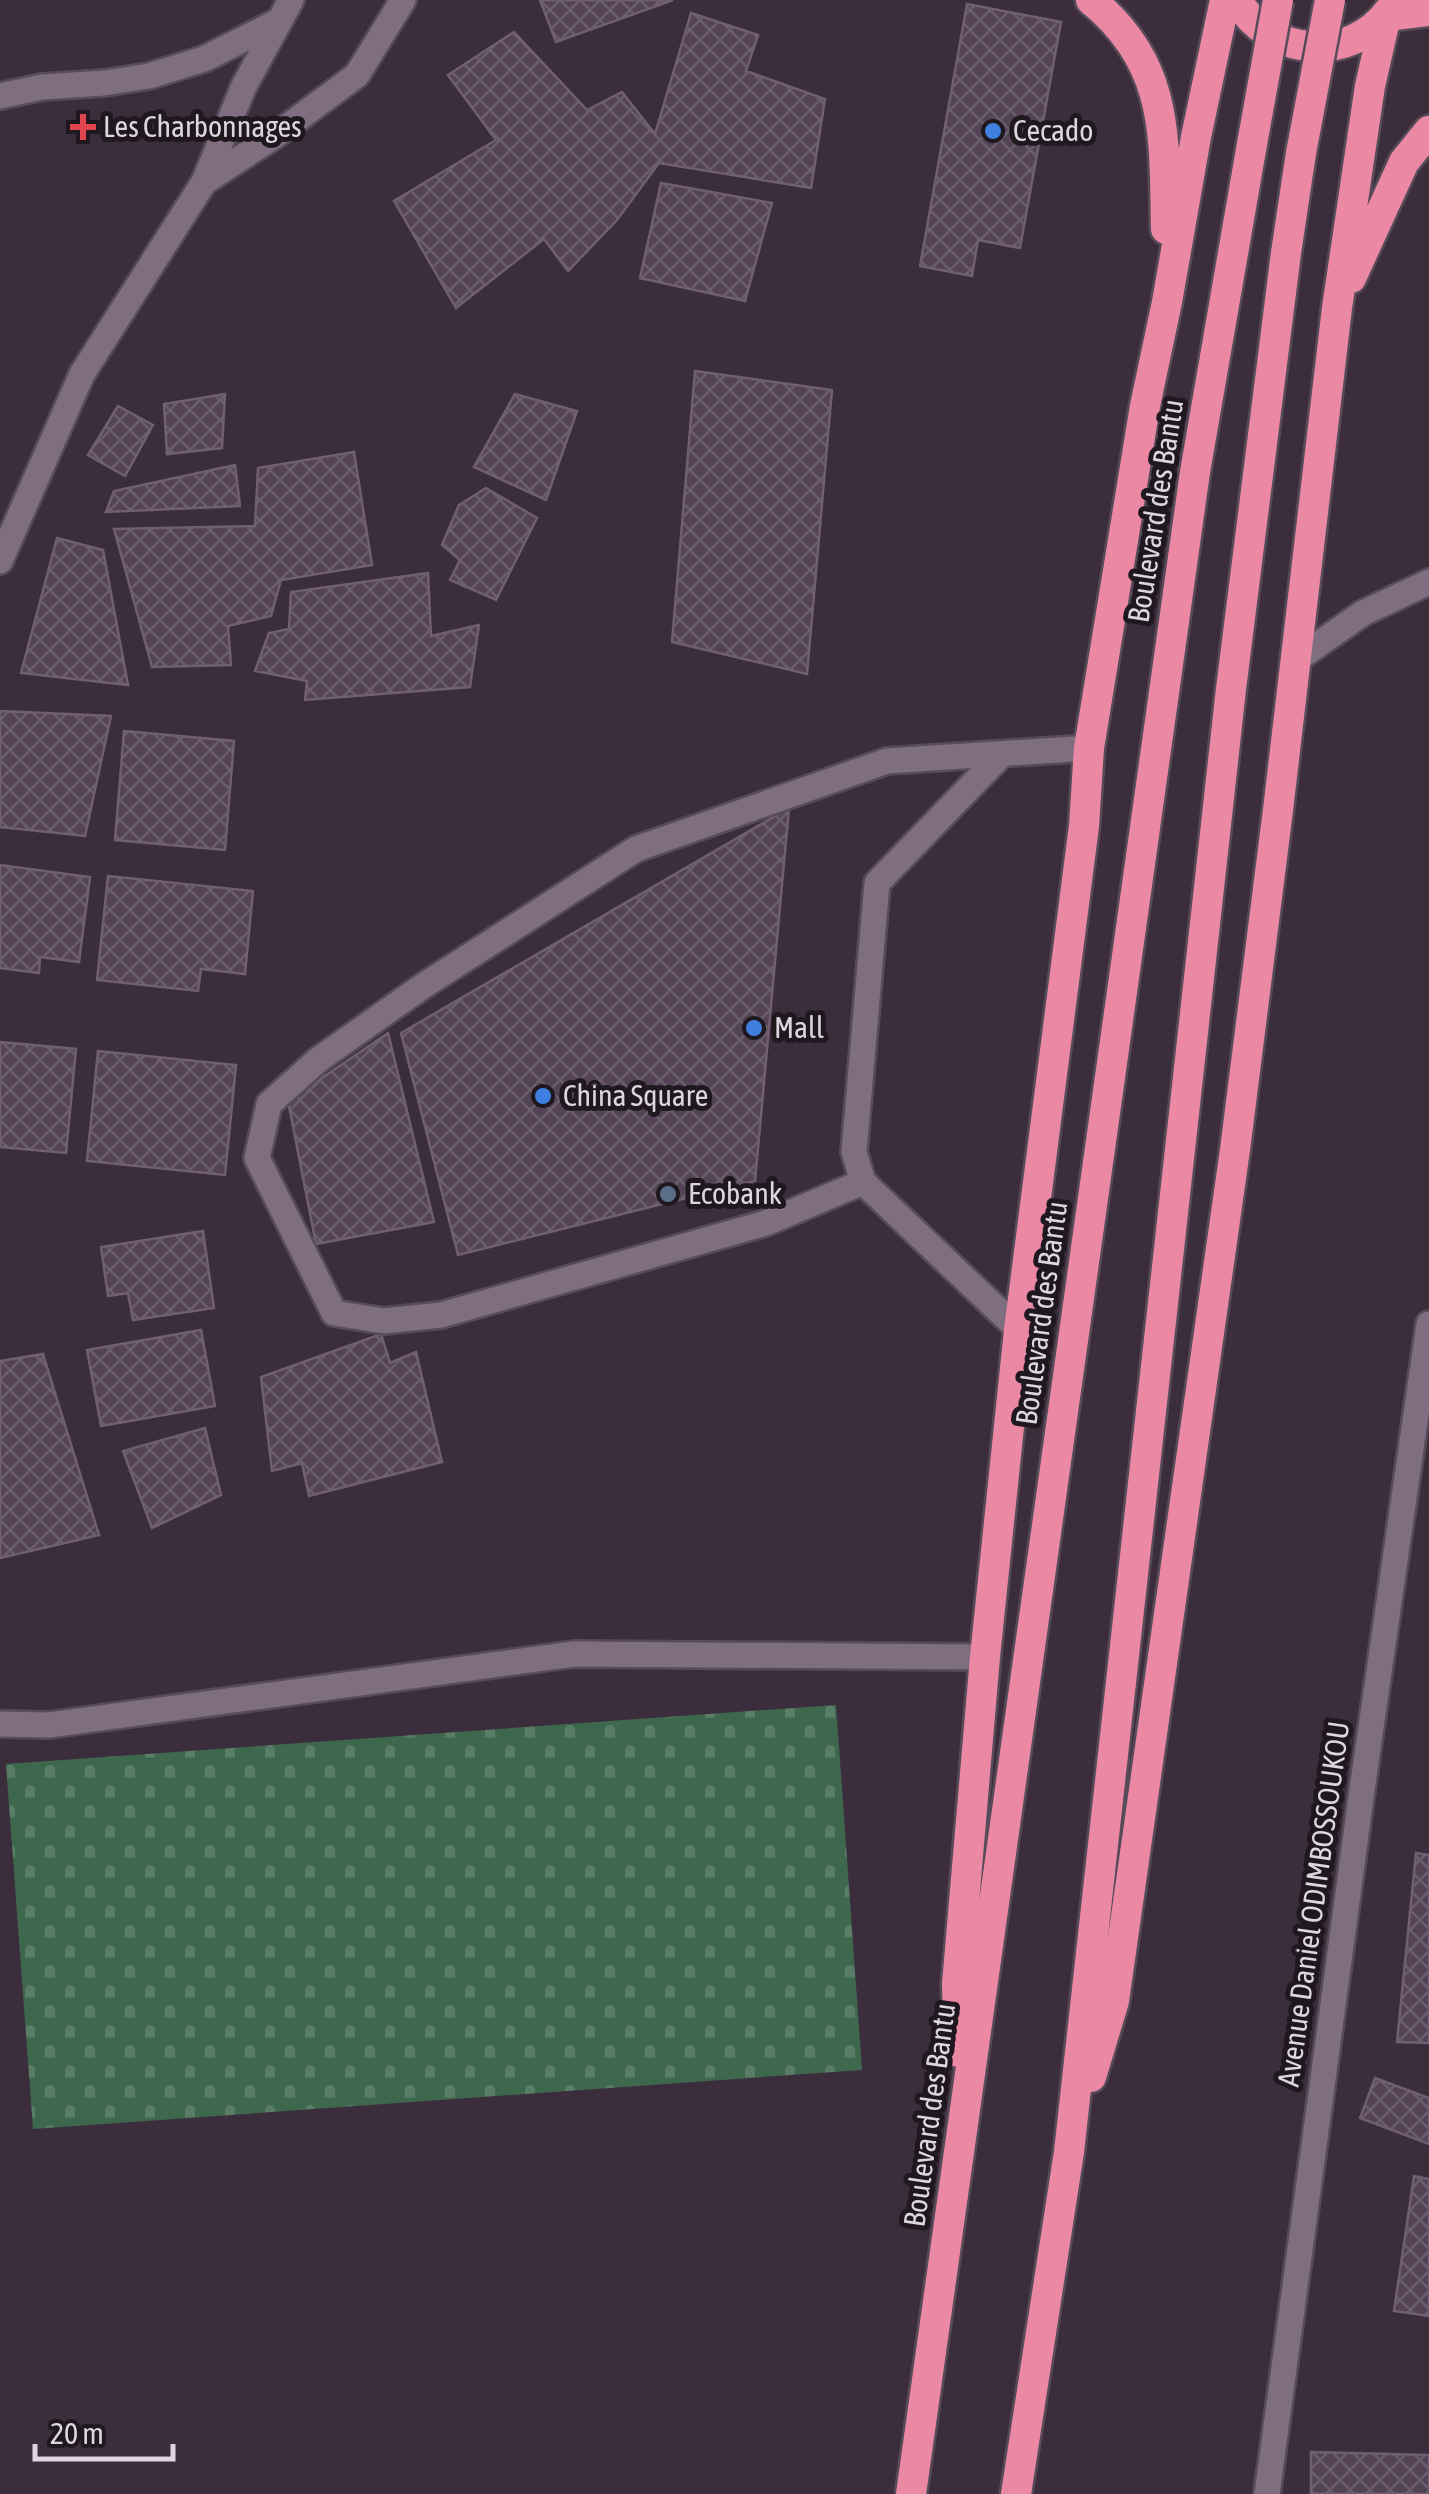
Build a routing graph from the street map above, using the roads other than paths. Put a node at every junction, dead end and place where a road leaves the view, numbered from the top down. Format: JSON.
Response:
{"nodes":[{"id":1,"x":403,"y":0,"type":"edge"},
{"id":2,"x":1091,"y":0,"type":"edge"},
{"id":3,"x":1225,"y":0,"type":"edge"},
{"id":4,"x":1237,"y":0,"type":"edge"},
{"id":5,"x":1278,"y":0,"type":"edge"},
{"id":6,"x":1330,"y":0,"type":"edge"},
{"id":7,"x":1391,"y":8,"type":"edge"},
{"id":8,"x":285,"y":10,"type":"edge"},
{"id":9,"x":1429,"y":11,"type":"edge"},
{"id":10,"x":0,"y":96,"type":"edge"},
{"id":11,"x":1429,"y":131,"type":"edge"},
{"id":12,"x":204,"y":182,"type":"junction"},
{"id":13,"x":1167,"y":302,"type":"junction"},
{"id":14,"x":1337,"y":308,"type":"junction"},
{"id":15,"x":0,"y":561,"type":"edge"},
{"id":16,"x":1429,"y":582,"type":"edge"},
{"id":17,"x":1296,"y":660,"type":"junction"},
{"id":18,"x":1088,"y":748,"type":"junction"},
{"id":19,"x":1002,"y":754,"type":"junction"},
{"id":20,"x":863,"y":1182,"type":"junction"},
{"id":21,"x":1429,"y":1324,"type":"edge"},
{"id":22,"x":1019,"y":1330,"type":"junction"},
{"id":23,"x":1428,"y":1334,"type":"edge"},
{"id":24,"x":986,"y":1657,"type":"junction"},
{"id":25,"x":0,"y":1724,"type":"edge"},
{"id":26,"x":962,"y":2141,"type":"junction"},
{"id":27,"x":1069,"y":2152,"type":"junction"},
{"id":28,"x":911,"y":2494,"type":"edge"},
{"id":29,"x":1016,"y":2494,"type":"edge"},
{"id":30,"x":1267,"y":2494,"type":"edge"}],
"edges":[{"from":1,"to":12,"type":"street"},
{"from":2,"to":13,"type":"highway"},
{"from":3,"to":13,"type":"highway"},
{"from":4,"to":7,"type":"highway"},
{"from":5,"to":26,"type":"highway","name":"Boulevard des Bantu","bridge":true},
{"from":6,"to":27,"type":"highway","bridge":true},
{"from":7,"to":9,"type":"highway"},
{"from":7,"to":14,"type":"highway"},
{"from":8,"to":10,"type":"street"},
{"from":8,"to":12,"type":"street"},
{"from":11,"to":14,"type":"highway"},
{"from":12,"to":15,"type":"street"},
{"from":13,"to":18,"type":"highway"},
{"from":14,"to":17,"type":"highway"},
{"from":16,"to":17,"type":"street"},
{"from":17,"to":27,"type":"highway"},
{"from":18,"to":19,"type":"street"},
{"from":18,"to":22,"type":"highway"},
{"from":19,"to":20,"type":"street"},
{"from":19,"to":20,"type":"street"},
{"from":20,"to":22,"type":"street"},
{"from":21,"to":23,"type":"street","name":"Avenue Daniel ODIMBOSSOUKOU"},
{"from":22,"to":24,"type":"highway"},
{"from":23,"to":30,"type":"street","name":"Avenue Daniel ODIMBOSSOUKOU"},
{"from":24,"to":25,"type":"street"},
{"from":24,"to":26,"type":"highway"},
{"from":26,"to":28,"type":"highway","name":"Boulevard des Bantu"},
{"from":27,"to":29,"type":"highway"}]}
